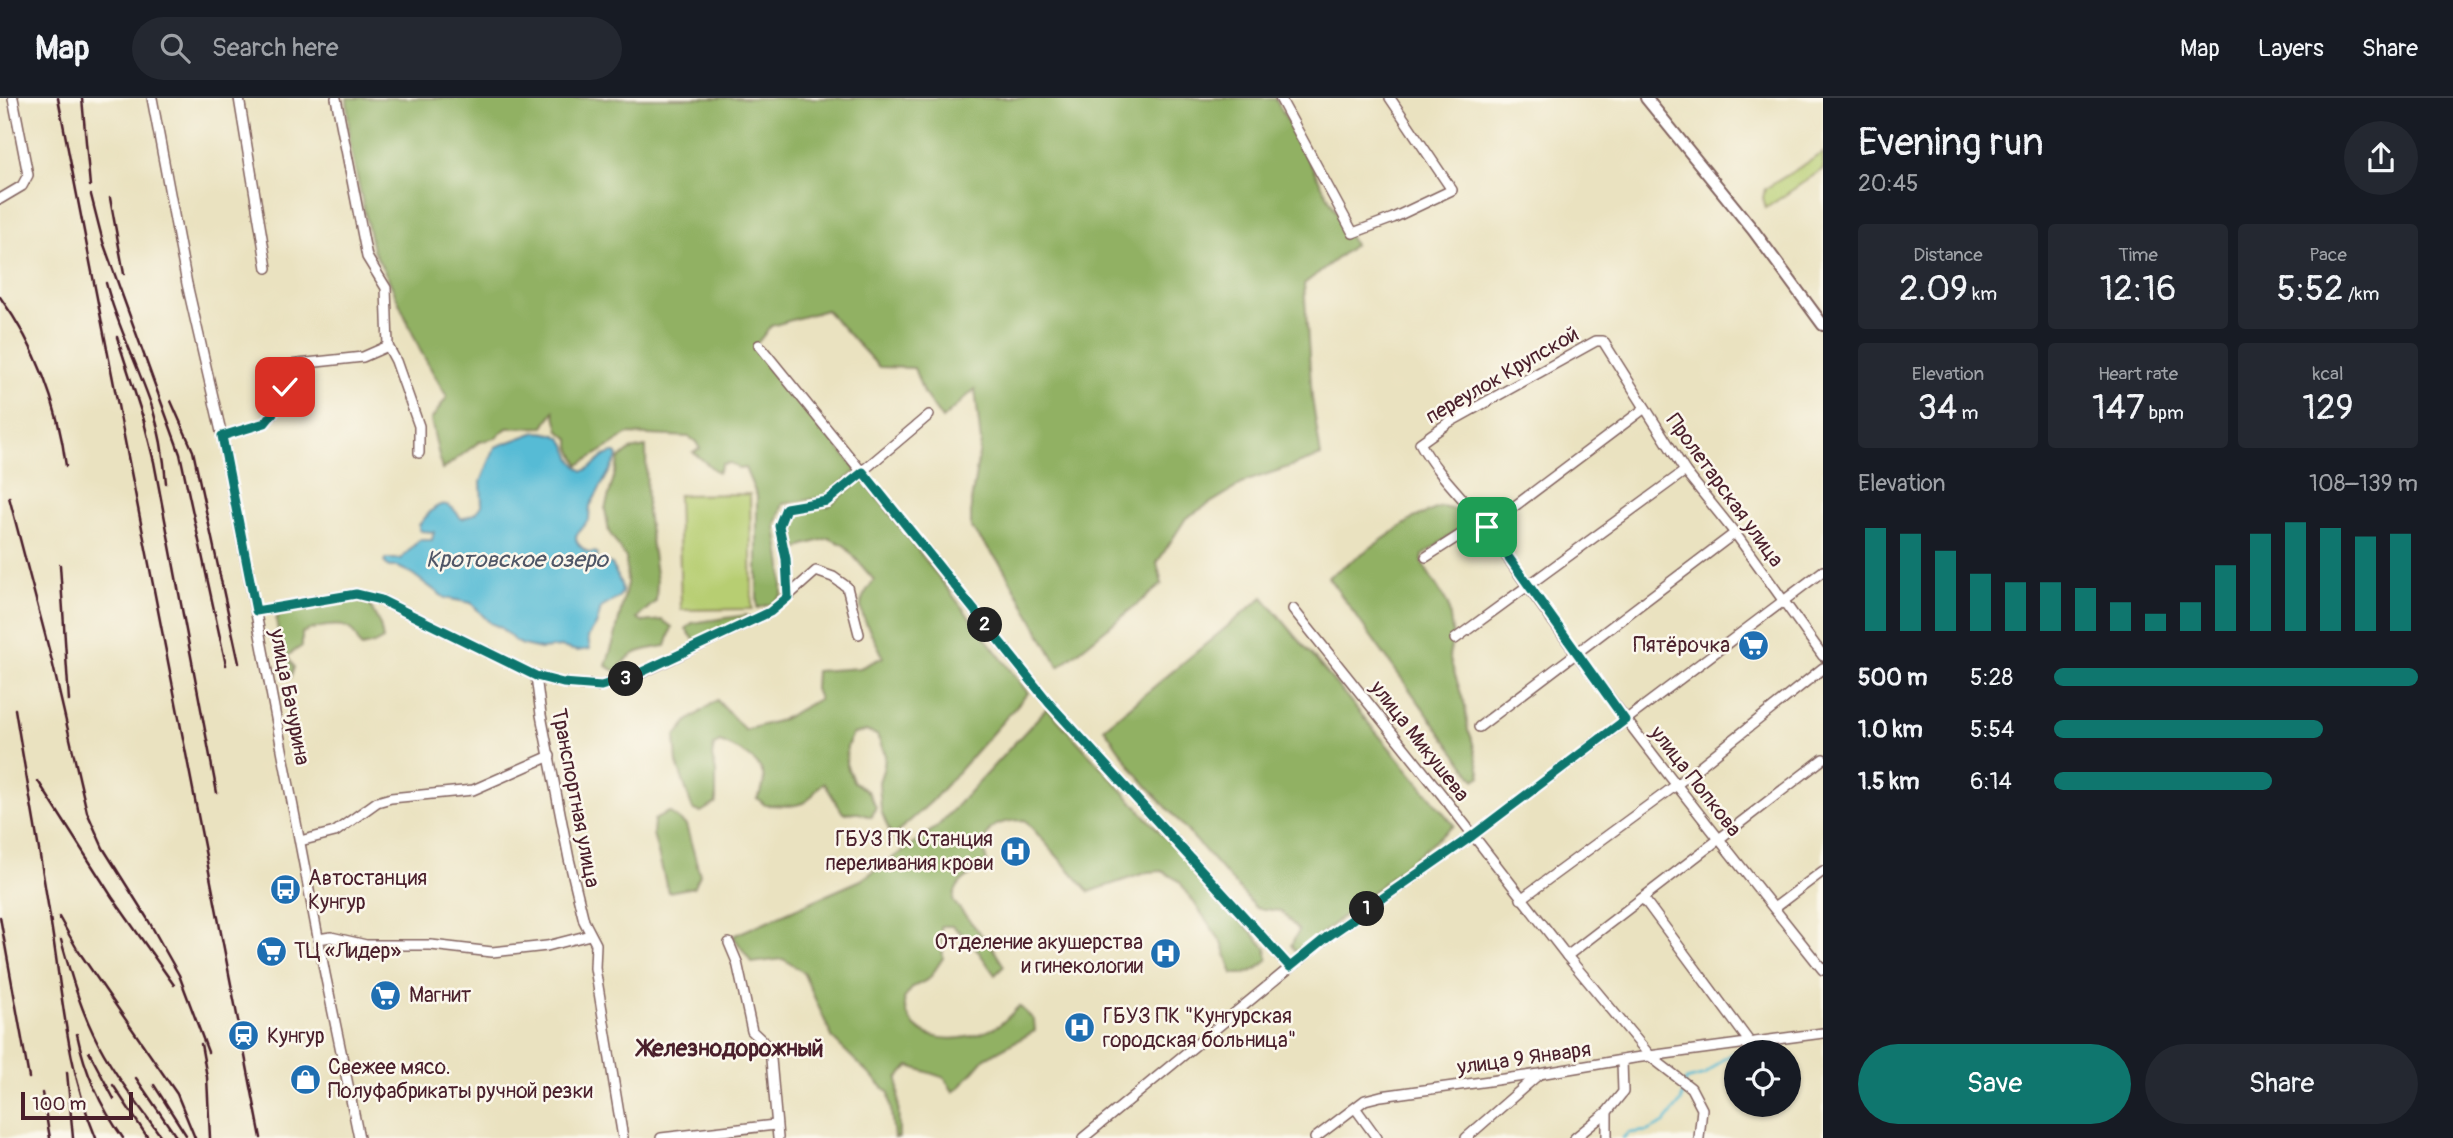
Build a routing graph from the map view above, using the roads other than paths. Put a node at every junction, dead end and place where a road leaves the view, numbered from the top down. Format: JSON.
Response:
{"nodes":[{"id":1,"x":13,"y":98,"type":"edge"},
{"id":2,"x":152,"y":98,"type":"edge"},
{"id":3,"x":239,"y":98,"type":"edge"},
{"id":4,"x":336,"y":98,"type":"edge"},
{"id":5,"x":1280,"y":98,"type":"edge"},
{"id":6,"x":1390,"y":98,"type":"edge"},
{"id":7,"x":1646,"y":98,"type":"edge"},
{"id":8,"x":0,"y":199,"type":"edge"},
{"id":9,"x":267,"y":268,"type":"dead end"},
{"id":10,"x":1823,"y":325,"type":"edge"},
{"id":11,"x":1603,"y":341,"type":"joint"},
{"id":12,"x":759,"y":345,"type":"dead end"},
{"id":13,"x":388,"y":346,"type":"junction"},
{"id":14,"x":1645,"y":408,"type":"junction"},
{"id":15,"x":929,"y":415,"type":"dead end"},
{"id":16,"x":222,"y":436,"type":"junction"},
{"id":17,"x":1420,"y":443,"type":"joint"},
{"id":18,"x":419,"y":453,"type":"dead end"},
{"id":19,"x":1685,"y":471,"type":"junction"},
{"id":20,"x":863,"y":472,"type":"junction"},
{"id":21,"x":1487,"y":527,"type":"junction"},
{"id":22,"x":1735,"y":533,"type":"junction"},
{"id":23,"x":1426,"y":557,"type":"dead end"},
{"id":24,"x":1823,"y":570,"type":"edge"},
{"id":25,"x":1528,"y":587,"type":"junction"},
{"id":26,"x":788,"y":597,"type":"junction"},
{"id":27,"x":1783,"y":600,"type":"junction"},
{"id":28,"x":1293,"y":609,"type":"dead end"},
{"id":29,"x":256,"y":611,"type":"junction"},
{"id":30,"x":859,"y":634,"type":"dead end"},
{"id":31,"x":1455,"y":639,"type":"dead end"},
{"id":32,"x":1576,"y":652,"type":"junction"},
{"id":33,"x":1823,"y":656,"type":"edge"},
{"id":34,"x":1823,"y":668,"type":"edge"},
{"id":35,"x":536,"y":676,"type":"junction"},
{"id":36,"x":1625,"y":720,"type":"junction"},
{"id":37,"x":1479,"y":727,"type":"dead end"},
{"id":38,"x":550,"y":756,"type":"junction"},
{"id":39,"x":1823,"y":759,"type":"edge"},
{"id":40,"x":1675,"y":786,"type":"junction"},
{"id":41,"x":1472,"y":836,"type":"junction"},
{"id":42,"x":1719,"y":840,"type":"junction"},
{"id":43,"x":300,"y":841,"type":"junction"},
{"id":44,"x":1823,"y":871,"type":"edge"},
{"id":45,"x":1521,"y":899,"type":"junction"},
{"id":46,"x":1644,"y":899,"type":"junction"},
{"id":47,"x":1774,"y":908,"type":"junction"},
{"id":48,"x":590,"y":934,"type":"junction"},
{"id":49,"x":318,"y":939,"type":"junction"},
{"id":50,"x":729,"y":943,"type":"dead end"},
{"id":51,"x":1567,"y":956,"type":"junction"},
{"id":52,"x":1290,"y":967,"type":"junction"},
{"id":53,"x":1823,"y":970,"type":"edge"},
{"id":54,"x":1823,"y":1033,"type":"edge"},
{"id":55,"x":1748,"y":1040,"type":"edge"},
{"id":56,"x":1777,"y":1040,"type":"edge"},
{"id":57,"x":1724,"y":1048,"type":"edge"},
{"id":58,"x":1651,"y":1057,"type":"junction"},
{"id":59,"x":1622,"y":1061,"type":"junction"},
{"id":60,"x":1539,"y":1074,"type":"junction"},
{"id":61,"x":1356,"y":1109,"type":"junction"},
{"id":62,"x":1607,"y":1112,"type":"junction"},
{"id":63,"x":775,"y":1125,"type":"junction"},
{"id":64,"x":675,"y":1137,"type":"edge"},
{"id":65,"x":1085,"y":1137,"type":"edge"},
{"id":66,"x":359,"y":1138,"type":"edge"},
{"id":67,"x":623,"y":1138,"type":"edge"},
{"id":68,"x":661,"y":1138,"type":"edge"},
{"id":69,"x":778,"y":1138,"type":"edge"},
{"id":70,"x":1315,"y":1138,"type":"edge"},
{"id":71,"x":1377,"y":1138,"type":"edge"},
{"id":72,"x":1466,"y":1138,"type":"edge"},
{"id":73,"x":1575,"y":1138,"type":"edge"},
{"id":74,"x":1607,"y":1138,"type":"edge"},
{"id":75,"x":1699,"y":1138,"type":"edge"}],
"edges":[{"from":1,"to":8,"type":"street"},
{"from":2,"to":16,"type":"street","name":"улица Бачурина"},
{"from":3,"to":9,"type":"street"},
{"from":4,"to":13,"type":"street"},
{"from":5,"to":6,"type":"street"},
{"from":7,"to":10,"type":"main road"},
{"from":11,"to":14,"type":"street","name":"Пролетарская улица"},
{"from":11,"to":17,"type":"street","name":"переулок Крупской"},
{"from":12,"to":20,"type":"street"},
{"from":13,"to":16,"type":"street"},
{"from":13,"to":18,"type":"street"},
{"from":14,"to":19,"type":"street","name":"Пролетарская улица"},
{"from":14,"to":21,"type":"street"},
{"from":15,"to":20,"type":"street"},
{"from":16,"to":29,"type":"street","name":"улица Бачурина"},
{"from":17,"to":21,"type":"street","name":"улица Попкова"},
{"from":19,"to":22,"type":"street","name":"Пролетарская улица"},
{"from":19,"to":25,"type":"street"},
{"from":20,"to":26,"type":"street"},
{"from":20,"to":52,"type":"street"},
{"from":21,"to":23,"type":"street"},
{"from":21,"to":25,"type":"street","name":"улица Попкова"},
{"from":22,"to":27,"type":"street","name":"Пролетарская улица"},
{"from":22,"to":32,"type":"street"},
{"from":24,"to":27,"type":"street"},
{"from":25,"to":31,"type":"street"},
{"from":25,"to":32,"type":"street","name":"улица Попкова"},
{"from":26,"to":30,"type":"street"},
{"from":26,"to":35,"type":"street"},
{"from":27,"to":33,"type":"street","name":"Пролетарская улица"},
{"from":27,"to":36,"type":"street"},
{"from":28,"to":41,"type":"street","name":"улица Микушева"},
{"from":29,"to":35,"type":"street"},
{"from":29,"to":43,"type":"street","name":"улица Бачурина"},
{"from":32,"to":36,"type":"street","name":"улица Попкова"},
{"from":32,"to":37,"type":"street"},
{"from":34,"to":40,"type":"street"},
{"from":35,"to":38,"type":"street","name":"Транспортная улица"},
{"from":36,"to":40,"type":"street","name":"улица Попкова"},
{"from":36,"to":41,"type":"street"},
{"from":38,"to":43,"type":"street"},
{"from":38,"to":48,"type":"street","name":"Транспортная улица"},
{"from":39,"to":42,"type":"street"},
{"from":40,"to":42,"type":"street","name":"улица Попкова"},
{"from":40,"to":45,"type":"street"},
{"from":41,"to":45,"type":"street","name":"улица Микушева"},
{"from":41,"to":52,"type":"street"},
{"from":42,"to":46,"type":"street"},
{"from":42,"to":47,"type":"street","name":"улица Попкова"},
{"from":43,"to":49,"type":"street","name":"улица Бачурина"},
{"from":44,"to":47,"type":"street"},
{"from":45,"to":51,"type":"street","name":"улица Микушева"},
{"from":46,"to":51,"type":"street"},
{"from":46,"to":55,"type":"street"},
{"from":47,"to":53,"type":"street","name":"улица Попкова"},
{"from":48,"to":49,"type":"street"},
{"from":48,"to":67,"type":"street","name":"Транспортная улица"},
{"from":49,"to":66,"type":"street","name":"улица Бачурина"},
{"from":50,"to":63,"type":"street"},
{"from":51,"to":58,"type":"street","name":"улица Микушева"},
{"from":52,"to":65,"type":"street"},
{"from":54,"to":56,"type":"street","name":"улица 9 Января"},
{"from":57,"to":58,"type":"street","name":"улица 9 Января"},
{"from":58,"to":59,"type":"street","name":"улица 9 Января"},
{"from":58,"to":75,"type":"street","name":"улица Микушева"},
{"from":59,"to":60,"type":"street","name":"улица 9 Января"},
{"from":59,"to":62,"type":"street"},
{"from":60,"to":61,"type":"street","name":"улица 9 Января"},
{"from":60,"to":72,"type":"street"},
{"from":61,"to":70,"type":"street","name":"улица 9 Января"},
{"from":61,"to":71,"type":"street"},
{"from":62,"to":73,"type":"street"},
{"from":62,"to":74,"type":"street"},
{"from":63,"to":64,"type":"street"},
{"from":63,"to":69,"type":"street"},
{"from":64,"to":68,"type":"street"}]}
